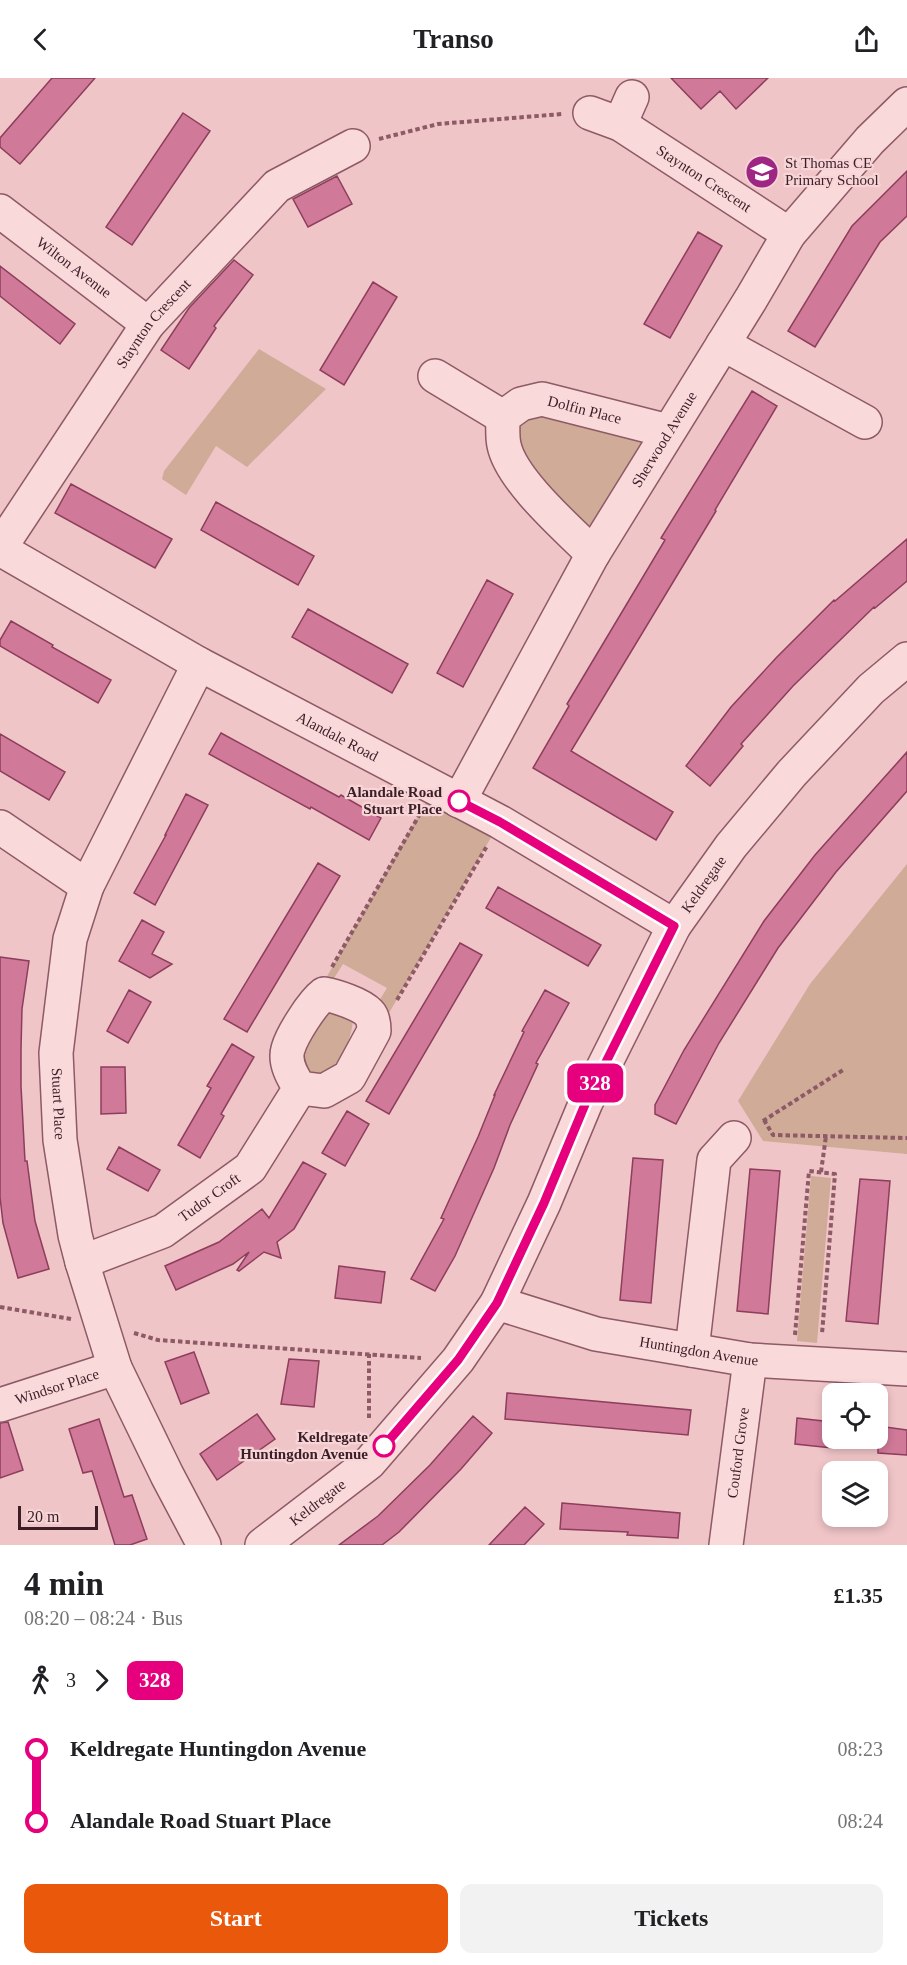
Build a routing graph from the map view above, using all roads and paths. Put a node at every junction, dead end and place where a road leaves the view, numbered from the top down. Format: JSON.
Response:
{"nodes":[{"id":1,"x":907,"y":104,"type":"edge"},
{"id":2,"x":590,"y":113,"type":"joint"},
{"id":3,"x":352,"y":146,"type":"joint"},
{"id":4,"x":0,"y":211,"type":"edge"},
{"id":5,"x":789,"y":234,"type":"junction"},
{"id":6,"x":148,"y":324,"type":"junction"},
{"id":7,"x":723,"y":344,"type":"junction"},
{"id":8,"x":435,"y":376,"type":"dead end"},
{"id":9,"x":503,"y":417,"type":"junction"},
{"id":10,"x":865,"y":422,"type":"dead end"},
{"id":11,"x":668,"y":431,"type":"junction"},
{"id":12,"x":0,"y":548,"type":"edge"},
{"id":13,"x":593,"y":554,"type":"junction"},
{"id":14,"x":907,"y":659,"type":"edge"},
{"id":15,"x":199,"y":664,"type":"junction"},
{"id":16,"x":447,"y":795,"type":"junction"},
{"id":17,"x":500,"y":822,"type":"junction"},
{"id":18,"x":0,"y":827,"type":"edge"},
{"id":19,"x":87,"y":886,"type":"junction"},
{"id":20,"x":674,"y":926,"type":"junction"},
{"id":21,"x":324,"y":994,"type":"junction"},
{"id":22,"x":374,"y":1024,"type":"junction"},
{"id":23,"x":843,"y":1070,"type":"dead end"},
{"id":24,"x":300,"y":1088,"type":"junction"},
{"id":25,"x":764,"y":1120,"type":"junction"},
{"id":26,"x":826,"y":1136,"type":"junction"},
{"id":27,"x":734,"y":1138,"type":"joint"},
{"id":28,"x":907,"y":1138,"type":"edge"},
{"id":29,"x":821,"y":1172,"type":"junction"},
{"id":30,"x":82,"y":1262,"type":"junction"},
{"id":31,"x":497,"y":1303,"type":"junction"},
{"id":32,"x":0,"y":1307,"type":"edge"},
{"id":33,"x":101,"y":1324,"type":"junction"},
{"id":34,"x":158,"y":1340,"type":"dead end"},
{"id":35,"x":692,"y":1350,"type":"junction"},
{"id":36,"x":369,"y":1354,"type":"junction"},
{"id":37,"x":458,"y":1360,"type":"junction"},
{"id":38,"x":750,"y":1360,"type":"junction"},
{"id":39,"x":806,"y":1363,"type":"junction"},
{"id":40,"x":115,"y":1368,"type":"junction"},
{"id":41,"x":907,"y":1369,"type":"edge"},
{"id":42,"x":0,"y":1405,"type":"edge"},
{"id":43,"x":369,"y":1420,"type":"dead end"},
{"id":44,"x":204,"y":1545,"type":"edge"},
{"id":45,"x":262,"y":1545,"type":"edge"},
{"id":46,"x":726,"y":1545,"type":"edge"}],
"edges":[{"from":1,"to":5,"type":"street","name":"Sherwood Avenue"},
{"from":2,"to":3,"type":"path"},
{"from":2,"to":5,"type":"street","name":"Staynton Crescent"},
{"from":3,"to":6,"type":"street","name":"Staynton Crescent"},
{"from":4,"to":6,"type":"street","name":"Wilton Avenue"},
{"from":5,"to":7,"type":"street","name":"Sherwood Avenue"},
{"from":6,"to":12,"type":"street","name":"Staynton Crescent"},
{"from":7,"to":10,"type":"street"},
{"from":7,"to":11,"type":"street","name":"Sherwood Avenue"},
{"from":8,"to":9,"type":"street"},
{"from":9,"to":11,"type":"street","name":"Dolfin Place"},
{"from":9,"to":13,"type":"street"},
{"from":11,"to":13,"type":"street","name":"Sherwood Avenue"},
{"from":12,"to":15,"type":"street","name":"Alandale Road"},
{"from":13,"to":16,"type":"street","name":"Sherwood Avenue"},
{"from":14,"to":20,"type":"street","name":"Keldregate"},
{"from":15,"to":16,"type":"street","name":"Alandale Road"},
{"from":15,"to":19,"type":"street","name":"Stuart Place"},
{"from":16,"to":17,"type":"street","name":"Alandale Road"},
{"from":16,"to":21,"type":"path"},
{"from":17,"to":20,"type":"street","name":"Alandale Road"},
{"from":17,"to":22,"type":"path"},
{"from":18,"to":19,"type":"street"},
{"from":19,"to":30,"type":"street","name":"Stuart Place"},
{"from":20,"to":31,"type":"street","name":"Keldregate"},
{"from":21,"to":22,"type":"street"},
{"from":21,"to":24,"type":"street"},
{"from":22,"to":24,"type":"street"},
{"from":23,"to":25,"type":"path"},
{"from":24,"to":30,"type":"street","name":"Tudor Croft"},
{"from":25,"to":26,"type":"path"},
{"from":25,"to":27,"type":"path"},
{"from":26,"to":28,"type":"path"},
{"from":26,"to":29,"type":"path"},
{"from":27,"to":35,"type":"street"},
{"from":29,"to":39,"type":"path"},
{"from":29,"to":39,"type":"path"},
{"from":30,"to":33,"type":"street","name":"Stuart Place"},
{"from":31,"to":35,"type":"street","name":"Huntingdon Avenue"},
{"from":31,"to":37,"type":"street","name":"Keldregate"},
{"from":32,"to":33,"type":"path"},
{"from":33,"to":40,"type":"street","name":"Stuart Place"},
{"from":34,"to":36,"type":"path"},
{"from":35,"to":38,"type":"street","name":"Huntingdon Avenue"},
{"from":36,"to":37,"type":"path"},
{"from":36,"to":43,"type":"path"},
{"from":37,"to":45,"type":"street","name":"Keldregate"},
{"from":38,"to":39,"type":"street","name":"Huntingdon Avenue"},
{"from":38,"to":46,"type":"street","name":"Couford Grove"},
{"from":39,"to":41,"type":"street","name":"Huntingdon Avenue"},
{"from":40,"to":42,"type":"street","name":"Windsor Place"},
{"from":40,"to":44,"type":"street","name":"Stuart Place"}]}
